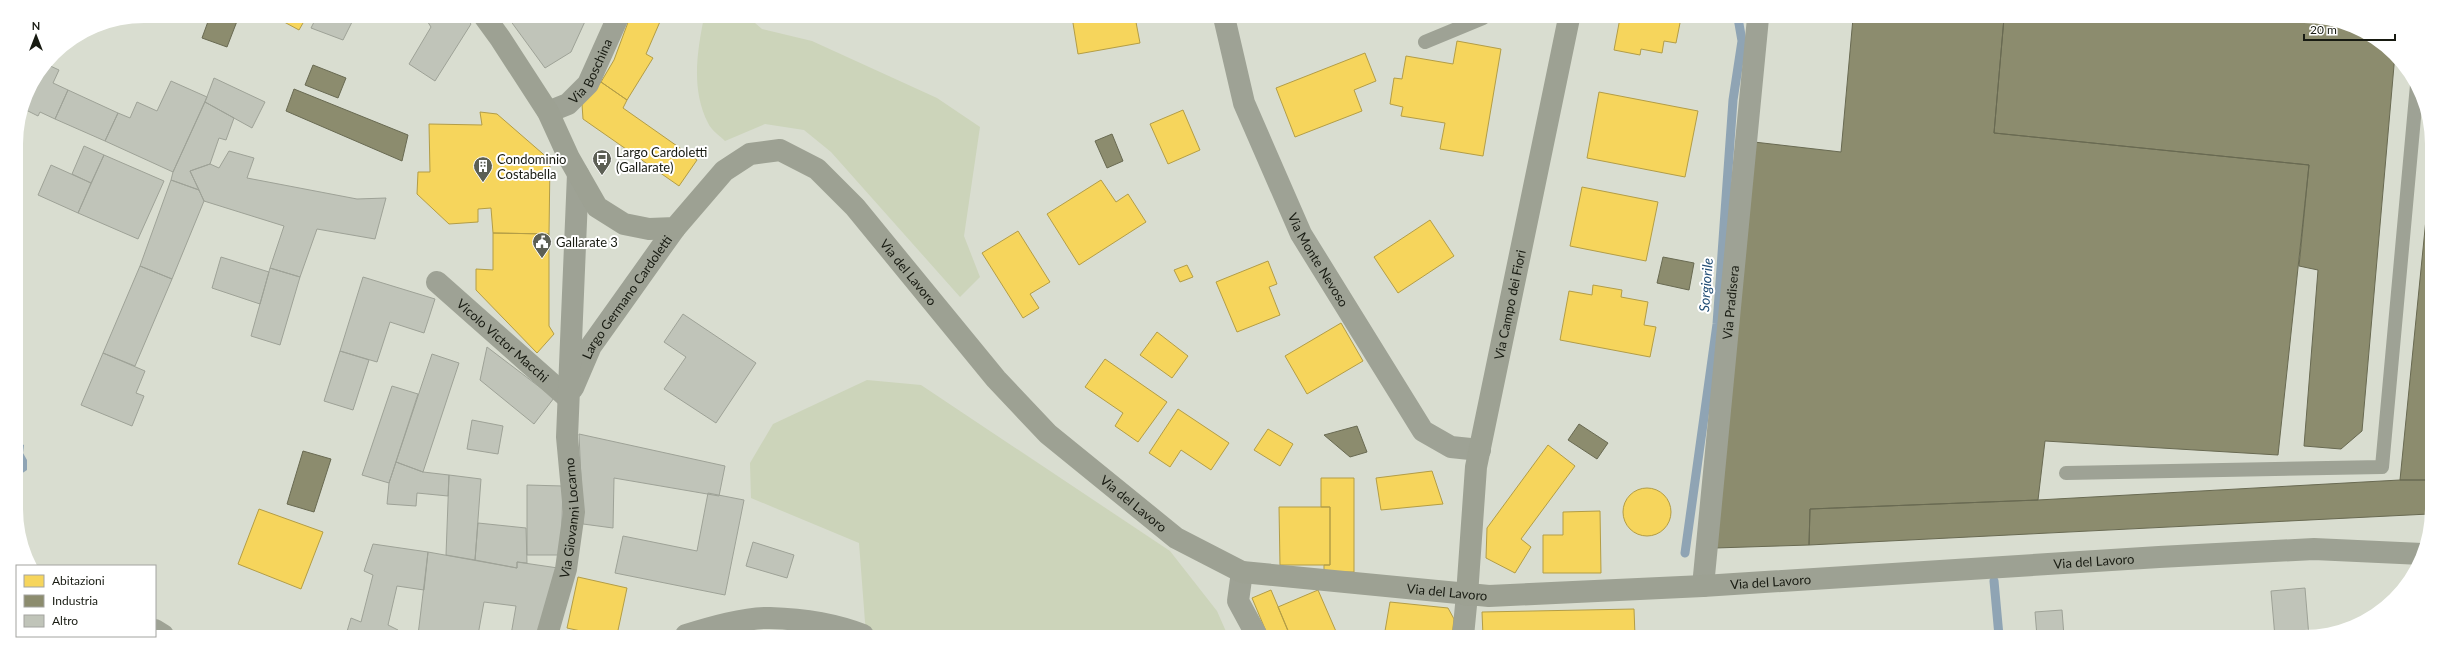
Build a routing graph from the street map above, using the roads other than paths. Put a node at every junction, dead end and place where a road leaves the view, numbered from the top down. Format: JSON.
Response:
{"nodes":[{"id":1,"x":489,"y":23,"type":"edge"},
{"id":2,"x":615,"y":23,"type":"edge"},
{"id":3,"x":1225,"y":23,"type":"edge"},
{"id":4,"x":1471,"y":23,"type":"edge"},
{"id":5,"x":1569,"y":23,"type":"edge"},
{"id":6,"x":1758,"y":23,"type":"edge"},
{"id":7,"x":1425,"y":42,"type":"dead end"},
{"id":8,"x":2416,"y":99,"type":"edge"},
{"id":9,"x":548,"y":112,"type":"junction"},
{"id":10,"x":578,"y":174,"type":"junction"},
{"id":11,"x":675,"y":228,"type":"junction"},
{"id":12,"x":437,"y":282,"type":"dead end"},
{"id":13,"x":568,"y":398,"type":"junction"},
{"id":14,"x":1480,"y":450,"type":"junction"},
{"id":15,"x":2066,"y":473,"type":"dead end"},
{"id":16,"x":2417,"y":554,"type":"edge"},
{"id":17,"x":1242,"y":572,"type":"junction"},
{"id":18,"x":1703,"y":586,"type":"junction"},
{"id":19,"x":1467,"y":595,"type":"junction"},
{"id":20,"x":548,"y":630,"type":"edge"},
{"id":21,"x":703,"y":630,"type":"edge"},
{"id":22,"x":851,"y":630,"type":"edge"},
{"id":23,"x":1254,"y":630,"type":"edge"},
{"id":24,"x":1464,"y":630,"type":"edge"}],
"edges":[{"from":1,"to":9,"type":"street"},
{"from":2,"to":9,"type":"street","name":"Via Boschina"},
{"from":3,"to":14,"type":"street","name":"Via Monte Nevoso"},
{"from":4,"to":7,"type":"lane"},
{"from":5,"to":14,"type":"street","name":"Via Campo dei Fiori"},
{"from":6,"to":18,"type":"street","name":"Via Pradisera"},
{"from":8,"to":15,"type":"lane"},
{"from":9,"to":10,"type":"street"},
{"from":10,"to":11,"type":"street","name":"Largo Germano Cardoletti"},
{"from":10,"to":13,"type":"street","name":"Largo Germano Cardoletti"},
{"from":11,"to":13,"type":"street","name":"Largo Germano Cardoletti"},
{"from":11,"to":17,"type":"street","name":"Via del Lavoro"},
{"from":12,"to":13,"type":"street","name":"Vicolo Victor Macchi"},
{"from":13,"to":20,"type":"street","name":"Via Giovanni Locarno"},
{"from":14,"to":19,"type":"street","name":"Via Campo dei Fiori"},
{"from":16,"to":18,"type":"street","name":"Via del Lavoro"},
{"from":17,"to":19,"type":"street","name":"Via del Lavoro"},
{"from":17,"to":23,"type":"street"},
{"from":18,"to":19,"type":"street","name":"Via del Lavoro"},
{"from":19,"to":24,"type":"street"},
{"from":21,"to":22,"type":"street"}]}
